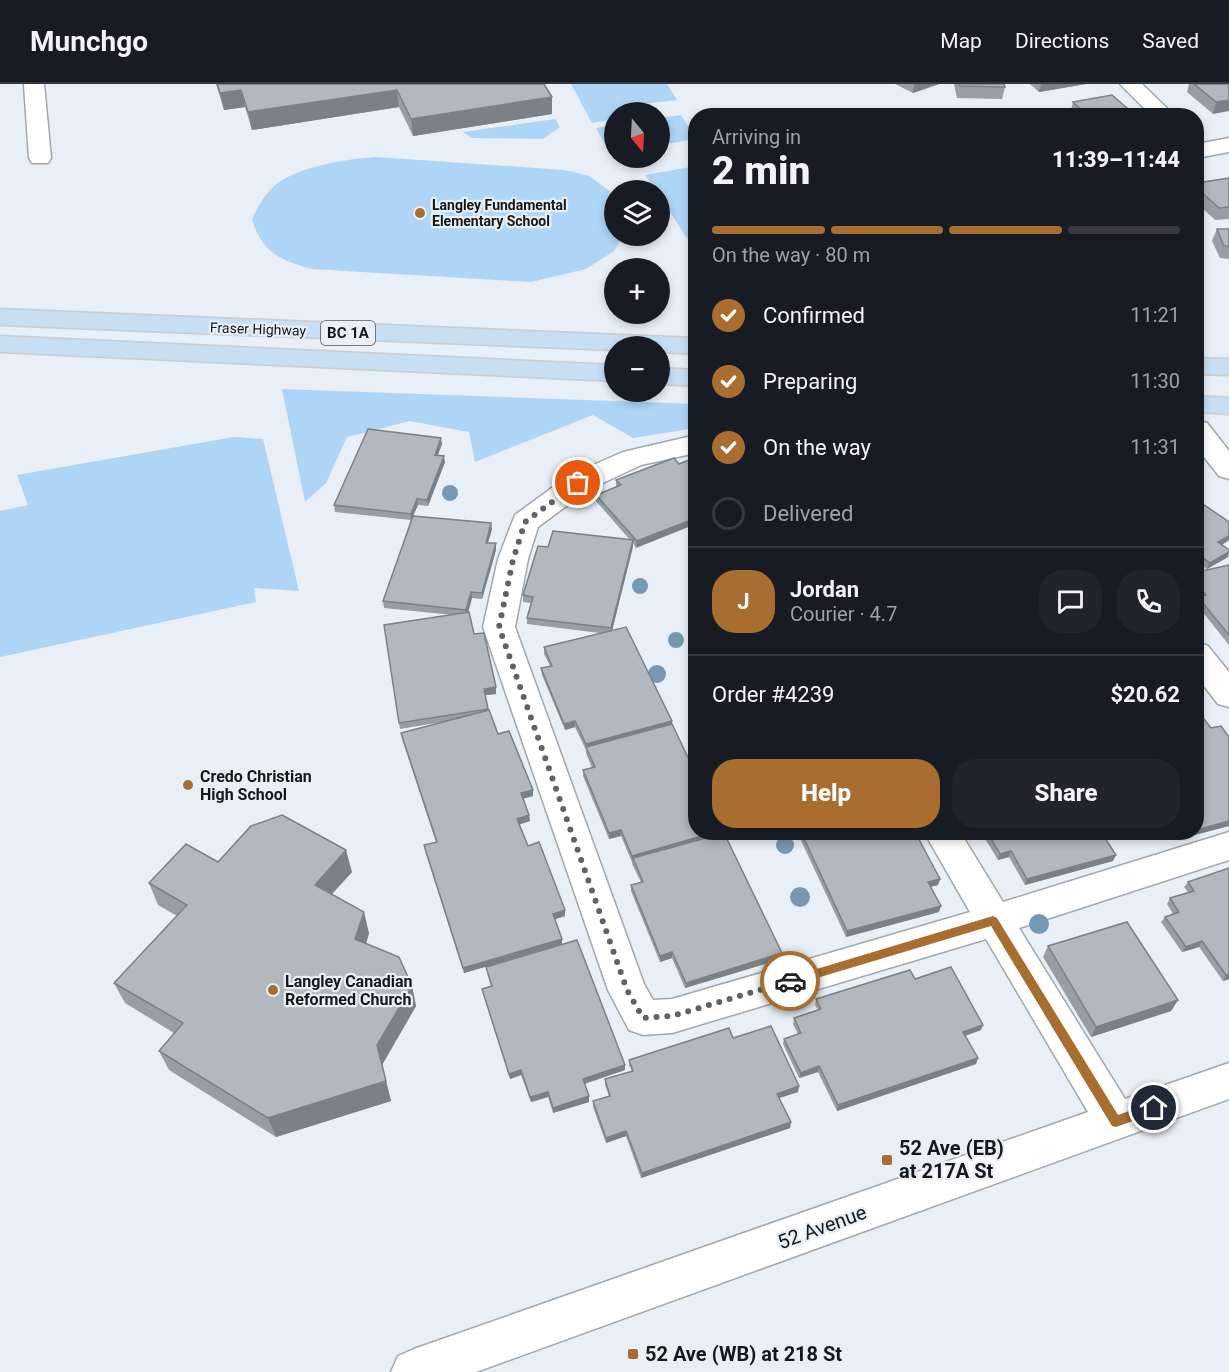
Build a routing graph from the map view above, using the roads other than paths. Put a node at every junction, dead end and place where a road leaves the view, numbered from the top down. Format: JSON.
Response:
{"nodes":[{"id":1,"x":34,"y":84,"type":"edge"},
{"id":2,"x":1130,"y":84,"type":"edge"},
{"id":3,"x":1156,"y":108,"type":"edge"},
{"id":4,"x":1229,"y":145,"type":"edge"},
{"id":5,"x":1204,"y":148,"type":"edge"},
{"id":6,"x":40,"y":158,"type":"dead end"},
{"id":7,"x":0,"y":317,"type":"edge"},
{"id":8,"x":0,"y":344,"type":"edge"},
{"id":9,"x":688,"y":346,"type":"edge"},
{"id":10,"x":1204,"y":366,"type":"edge"},
{"id":11,"x":1229,"y":367,"type":"edge"},
{"id":12,"x":604,"y":372,"type":"edge"},
{"id":13,"x":670,"y":377,"type":"edge"},
{"id":14,"x":688,"y":378,"type":"edge"},
{"id":15,"x":1204,"y":404,"type":"edge"},
{"id":16,"x":1229,"y":406,"type":"edge"},
{"id":17,"x":1204,"y":438,"type":"edge"},
{"id":18,"x":688,"y":446,"type":"edge"},
{"id":19,"x":1229,"y":470,"type":"edge"},
{"id":20,"x":1204,"y":663,"type":"edge"},
{"id":21,"x":1229,"y":695,"type":"edge"},
{"id":22,"x":945,"y":840,"type":"edge"},
{"id":23,"x":1229,"y":846,"type":"edge"},
{"id":24,"x":993,"y":921,"type":"junction"},
{"id":25,"x":1229,"y":1081,"type":"edge"},
{"id":26,"x":1116,"y":1122,"type":"junction"},
{"id":27,"x":414,"y":1372,"type":"edge"}],
"edges":[{"from":1,"to":6,"type":"street"},
{"from":2,"to":3,"type":"street"},
{"from":4,"to":5,"type":"street"},
{"from":7,"to":9,"type":"main road","name":"Fraser Highway","number":"BC 1A"},
{"from":8,"to":12,"type":"main road","name":"Fraser Highway","number":"BC 1A"},
{"from":10,"to":11,"type":"main road"},
{"from":13,"to":14,"type":"main road"},
{"from":15,"to":16,"type":"main road"},
{"from":17,"to":19,"type":"street"},
{"from":18,"to":24,"type":"street"},
{"from":20,"to":21,"type":"street"},
{"from":22,"to":24,"type":"street"},
{"from":23,"to":24,"type":"street"},
{"from":24,"to":26,"type":"street"},
{"from":25,"to":26,"type":"street","name":"52 Avenue"},
{"from":26,"to":27,"type":"street","name":"52 Avenue"}]}
